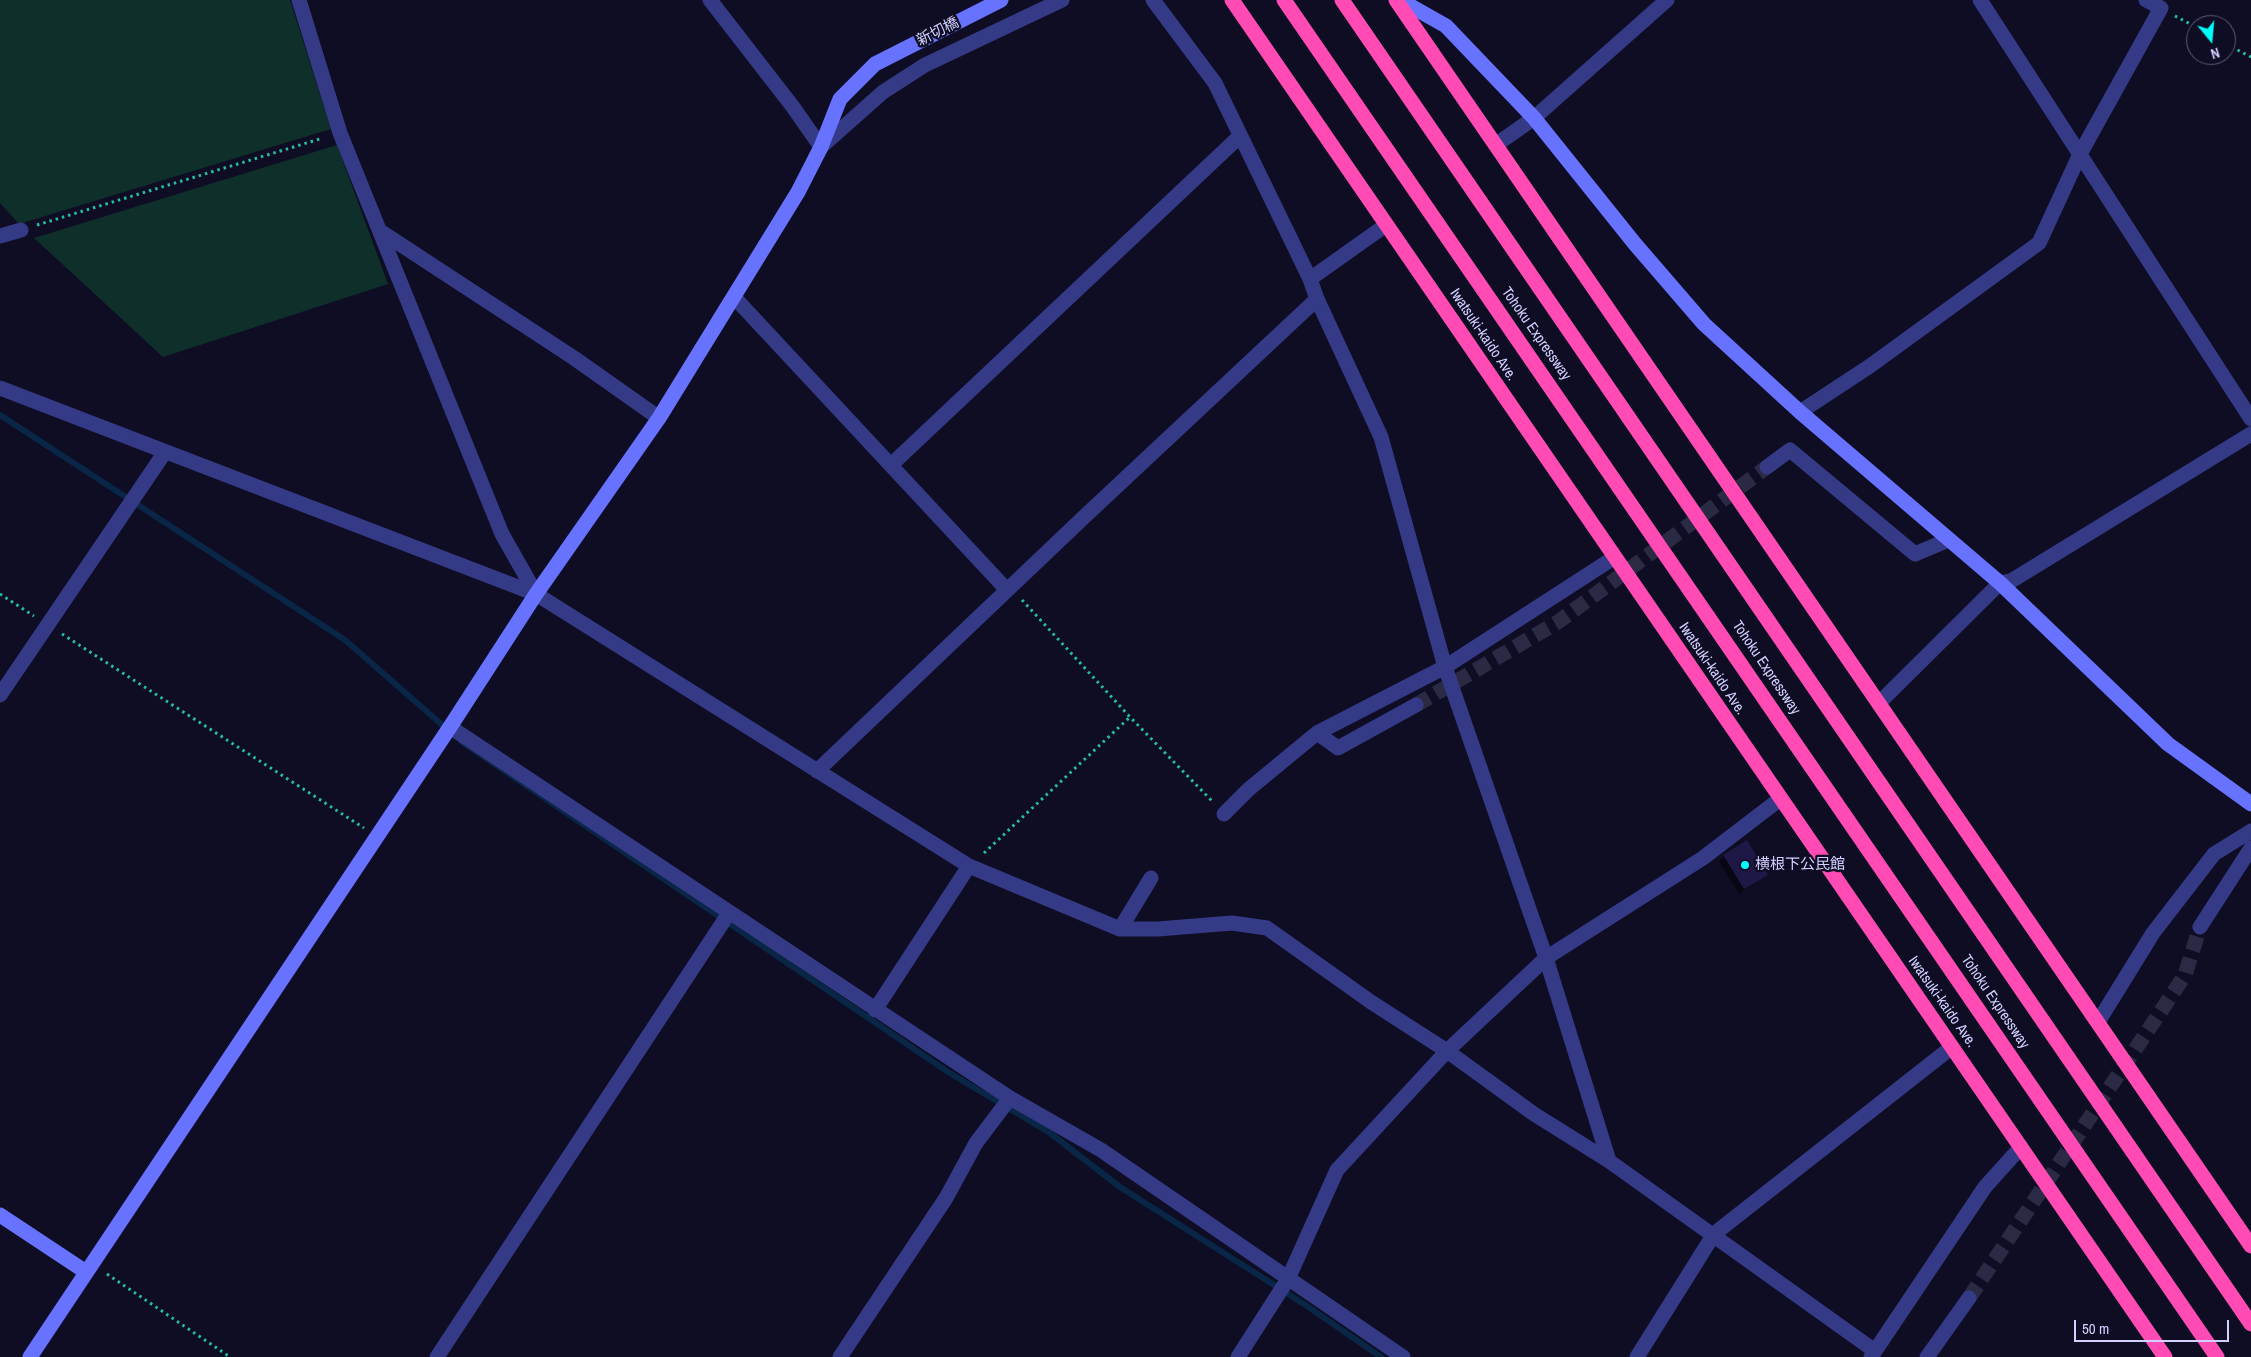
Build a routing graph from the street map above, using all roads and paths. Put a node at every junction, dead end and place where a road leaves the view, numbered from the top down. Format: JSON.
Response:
{"nodes":[{"id":1,"x":299,"y":0,"type":"edge"},
{"id":2,"x":710,"y":0,"type":"edge"},
{"id":3,"x":1001,"y":0,"type":"edge"},
{"id":4,"x":1062,"y":0,"type":"edge"},
{"id":5,"x":1153,"y":0,"type":"edge"},
{"id":6,"x":1232,"y":0,"type":"edge"},
{"id":7,"x":1284,"y":0,"type":"edge"},
{"id":8,"x":1342,"y":0,"type":"edge"},
{"id":9,"x":1398,"y":0,"type":"edge"},
{"id":10,"x":1667,"y":0,"type":"edge"},
{"id":11,"x":1980,"y":0,"type":"edge"},
{"id":12,"x":2146,"y":0,"type":"edge"},
{"id":13,"x":2161,"y":8,"type":"junction"},
{"id":14,"x":2186,"y":22,"type":"edge"},
{"id":15,"x":2236,"y":49,"type":"edge"},
{"id":16,"x":2251,"y":57,"type":"edge"},
{"id":17,"x":1534,"y":118,"type":"junction"},
{"id":18,"x":340,"y":132,"type":"junction"},
{"id":19,"x":1240,"y":136,"type":"junction"},
{"id":20,"x":1497,"y":144,"type":"junction"},
{"id":21,"x":821,"y":147,"type":"junction"},
{"id":22,"x":2080,"y":154,"type":"junction"},
{"id":23,"x":1386,"y":225,"type":"junction"},
{"id":24,"x":21,"y":230,"type":"joint"},
{"id":25,"x":380,"y":231,"type":"junction"},
{"id":26,"x":0,"y":236,"type":"edge"},
{"id":27,"x":1310,"y":279,"type":"junction"},
{"id":28,"x":734,"y":297,"type":"junction"},
{"id":29,"x":1317,"y":299,"type":"junction"},
{"id":30,"x":0,"y":388,"type":"edge"},
{"id":31,"x":1800,"y":412,"type":"junction"},
{"id":32,"x":659,"y":418,"type":"junction"},
{"id":33,"x":2251,"y":418,"type":"edge"},
{"id":34,"x":2251,"y":434,"type":"edge"},
{"id":35,"x":165,"y":452,"type":"junction"},
{"id":36,"x":891,"y":465,"type":"junction"},
{"id":37,"x":1767,"y":467,"type":"tunnel mouth"},
{"id":38,"x":1948,"y":540,"type":"junction"},
{"id":39,"x":1614,"y":557,"type":"junction"},
{"id":40,"x":2000,"y":582,"type":"junction"},
{"id":41,"x":1009,"y":588,"type":"junction"},
{"id":42,"x":0,"y":594,"type":"edge"},
{"id":43,"x":536,"y":594,"type":"junction"},
{"id":44,"x":47,"y":624,"type":"junction"},
{"id":45,"x":1445,"y":667,"type":"junction"},
{"id":46,"x":0,"y":695,"type":"edge"},
{"id":47,"x":1879,"y":703,"type":"junction"},
{"id":48,"x":1416,"y":705,"type":"tunnel mouth"},
{"id":49,"x":1130,"y":717,"type":"junction"},
{"id":50,"x":450,"y":727,"type":"junction"},
{"id":51,"x":1317,"y":733,"type":"junction"},
{"id":52,"x":817,"y":771,"type":"junction"},
{"id":53,"x":1780,"y":800,"type":"junction"},
{"id":54,"x":2250,"y":802,"type":"edge"},
{"id":55,"x":1224,"y":814,"type":"joint"},
{"id":56,"x":2251,"y":831,"type":"edge"},
{"id":57,"x":377,"y":837,"type":"junction"},
{"id":58,"x":2251,"y":848,"type":"edge"},
{"id":59,"x":970,"y":866,"type":"junction"},
{"id":60,"x":1151,"y":878,"type":"dead end"},
{"id":61,"x":729,"y":913,"type":"junction"},
{"id":62,"x":2200,"y":927,"type":"tunnel mouth"},
{"id":63,"x":1120,"y":929,"type":"junction"},
{"id":64,"x":1546,"y":958,"type":"junction"},
{"id":65,"x":875,"y":1010,"type":"junction"},
{"id":66,"x":2098,"y":1022,"type":"junction"},
{"id":67,"x":1952,"y":1047,"type":"junction"},
{"id":68,"x":1447,"y":1051,"type":"junction"},
{"id":69,"x":1010,"y":1098,"type":"junction"},
{"id":70,"x":2021,"y":1147,"type":"junction"},
{"id":71,"x":1609,"y":1161,"type":"junction"},
{"id":72,"x":0,"y":1215,"type":"edge"},
{"id":73,"x":1714,"y":1234,"type":"junction"},
{"id":74,"x":2251,"y":1246,"type":"edge"},
{"id":75,"x":89,"y":1268,"type":"junction"},
{"id":76,"x":1288,"y":1279,"type":"junction"},
{"id":77,"x":1969,"y":1298,"type":"tunnel mouth"},
{"id":78,"x":2251,"y":1324,"type":"edge"},
{"id":79,"x":1873,"y":1354,"type":"edge"},
{"id":80,"x":30,"y":1357,"type":"edge"},
{"id":81,"x":230,"y":1357,"type":"edge"},
{"id":82,"x":437,"y":1357,"type":"edge"},
{"id":83,"x":840,"y":1357,"type":"edge"},
{"id":84,"x":1238,"y":1357,"type":"edge"},
{"id":85,"x":1404,"y":1357,"type":"edge"},
{"id":86,"x":1637,"y":1357,"type":"edge"},
{"id":87,"x":1926,"y":1357,"type":"edge"},
{"id":88,"x":2165,"y":1357,"type":"edge"},
{"id":89,"x":2217,"y":1357,"type":"edge"}],
"edges":[{"from":1,"to":18,"type":"street"},
{"from":2,"to":21,"type":"street"},
{"from":3,"to":21,"type":"street","name":"新切橋"},
{"from":4,"to":21,"type":"street"},
{"from":5,"to":19,"type":"street"},
{"from":6,"to":23,"type":"highway","name":"Iwatsuki-kaido Ave."},
{"from":7,"to":89,"type":"highway","name":"Tohoku Expressway"},
{"from":8,"to":78,"type":"highway","name":"Tohoku Expressway"},
{"from":9,"to":17,"type":"street"},
{"from":9,"to":20,"type":"highway"},
{"from":10,"to":17,"type":"street"},
{"from":11,"to":22,"type":"street"},
{"from":12,"to":13,"type":"street"},
{"from":13,"to":14,"type":"path"},
{"from":13,"to":22,"type":"street"},
{"from":15,"to":16,"type":"path"},
{"from":17,"to":20,"type":"street"},
{"from":17,"to":31,"type":"street"},
{"from":18,"to":24,"type":"path"},
{"from":18,"to":25,"type":"street"},
{"from":19,"to":27,"type":"street"},
{"from":19,"to":36,"type":"street"},
{"from":20,"to":47,"type":"highway"},
{"from":21,"to":28,"type":"street","name":"新切橋"},
{"from":22,"to":31,"type":"street"},
{"from":22,"to":33,"type":"street"},
{"from":23,"to":27,"type":"street"},
{"from":23,"to":39,"type":"highway","name":"Iwatsuki-kaido Ave."},
{"from":24,"to":26,"type":"street"},
{"from":25,"to":32,"type":"street"},
{"from":25,"to":43,"type":"street"},
{"from":27,"to":29,"type":"street"},
{"from":28,"to":32,"type":"street","name":"新切橋"},
{"from":28,"to":36,"type":"street"},
{"from":29,"to":41,"type":"street"},
{"from":29,"to":45,"type":"street"},
{"from":30,"to":35,"type":"street"},
{"from":31,"to":38,"type":"street"},
{"from":32,"to":43,"type":"street","name":"新切橋"},
{"from":34,"to":40,"type":"street"},
{"from":35,"to":43,"type":"street"},
{"from":35,"to":44,"type":"street"},
{"from":36,"to":41,"type":"street"},
{"from":37,"to":38,"type":"street"},
{"from":38,"to":40,"type":"street"},
{"from":39,"to":45,"type":"street"},
{"from":39,"to":53,"type":"highway","name":"Iwatsuki-kaido Ave."},
{"from":40,"to":47,"type":"street"},
{"from":40,"to":54,"type":"street"},
{"from":41,"to":49,"type":"path"},
{"from":41,"to":52,"type":"street"},
{"from":42,"to":44,"type":"path"},
{"from":43,"to":50,"type":"street","name":"新切橋"},
{"from":43,"to":52,"type":"street"},
{"from":44,"to":46,"type":"street"},
{"from":44,"to":57,"type":"path"},
{"from":45,"to":51,"type":"street"},
{"from":45,"to":64,"type":"street"},
{"from":47,"to":66,"type":"highway"},
{"from":48,"to":51,"type":"street"},
{"from":49,"to":55,"type":"path"},
{"from":49,"to":59,"type":"path"},
{"from":50,"to":57,"type":"street","name":"新切橋"},
{"from":50,"to":61,"type":"street"},
{"from":51,"to":55,"type":"street"},
{"from":52,"to":59,"type":"street"},
{"from":53,"to":64,"type":"street"},
{"from":53,"to":67,"type":"highway","name":"Iwatsuki-kaido Ave."},
{"from":56,"to":66,"type":"street"},
{"from":57,"to":75,"type":"street","name":"新切橋"},
{"from":58,"to":62,"type":"street"},
{"from":59,"to":63,"type":"street"},
{"from":59,"to":65,"type":"street"},
{"from":60,"to":63,"type":"street"},
{"from":61,"to":65,"type":"street"},
{"from":61,"to":82,"type":"street"},
{"from":63,"to":68,"type":"street"},
{"from":64,"to":68,"type":"street"},
{"from":64,"to":71,"type":"street"},
{"from":65,"to":69,"type":"street"},
{"from":66,"to":74,"type":"highway"},
{"from":67,"to":70,"type":"highway","name":"Iwatsuki-kaido Ave."},
{"from":67,"to":73,"type":"street"},
{"from":68,"to":71,"type":"street"},
{"from":68,"to":76,"type":"street"},
{"from":69,"to":76,"type":"street"},
{"from":69,"to":83,"type":"street"},
{"from":70,"to":79,"type":"street"},
{"from":70,"to":88,"type":"highway","name":"Iwatsuki-kaido Ave."},
{"from":71,"to":73,"type":"street"},
{"from":72,"to":75,"type":"street"},
{"from":73,"to":79,"type":"street"},
{"from":73,"to":86,"type":"street"},
{"from":75,"to":80,"type":"street","name":"新切橋"},
{"from":75,"to":81,"type":"path"},
{"from":76,"to":84,"type":"street"},
{"from":76,"to":85,"type":"street"},
{"from":77,"to":87,"type":"street"}]}
